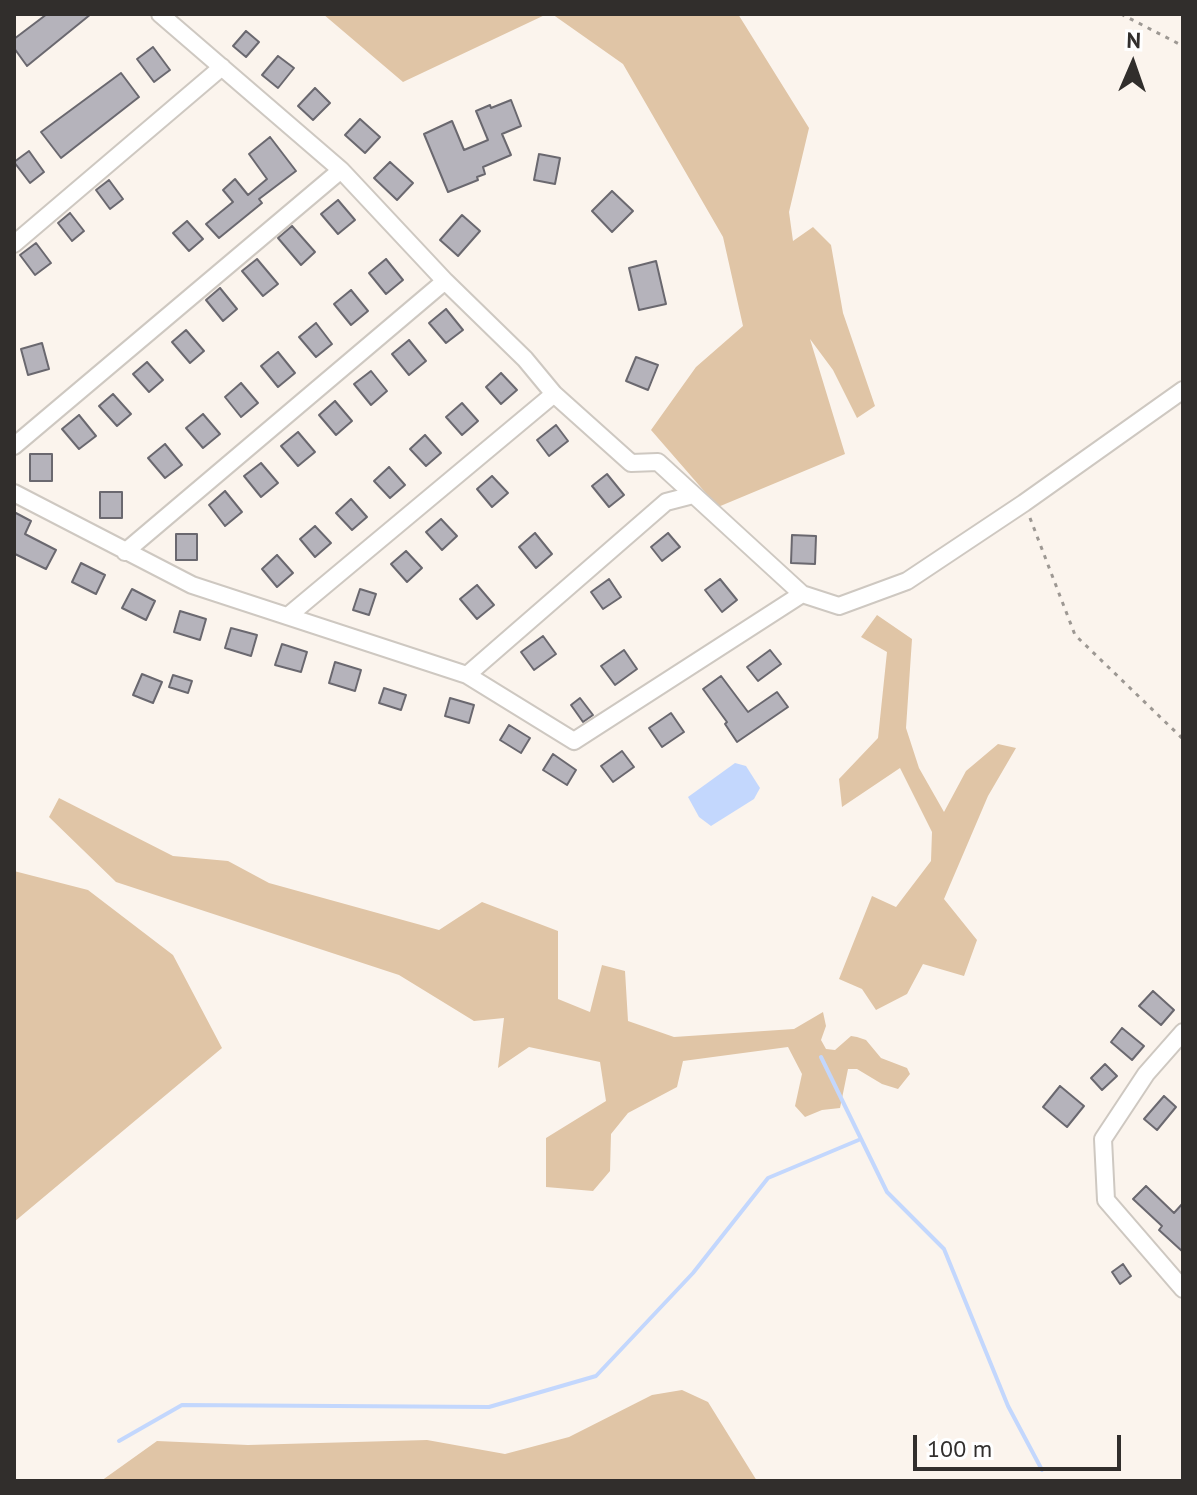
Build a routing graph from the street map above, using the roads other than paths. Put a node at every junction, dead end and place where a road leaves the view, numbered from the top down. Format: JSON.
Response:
{"nodes":[{"id":1,"x":160,"y":14,"type":"edge"},
{"id":2,"x":222,"y":67,"type":"junction"},
{"id":3,"x":341,"y":170,"type":"junction"},
{"id":4,"x":14,"y":244,"type":"edge"},
{"id":5,"x":445,"y":281,"type":"junction"},
{"id":6,"x":1183,"y":390,"type":"edge"},
{"id":7,"x":554,"y":394,"type":"junction"},
{"id":8,"x":14,"y":446,"type":"edge"},
{"id":9,"x":14,"y":493,"type":"edge"},
{"id":10,"x":693,"y":495,"type":"junction"},
{"id":11,"x":125,"y":552,"type":"junction"},
{"id":12,"x":802,"y":594,"type":"junction"},
{"id":13,"x":288,"y":616,"type":"junction"},
{"id":14,"x":467,"y":675,"type":"junction"},
{"id":15,"x":1183,"y":1032,"type":"edge"},
{"id":16,"x":1183,"y":1289,"type":"edge"}],
"edges":[{"from":1,"to":2,"type":"street"},
{"from":2,"to":3,"type":"street"},
{"from":2,"to":4,"type":"street"},
{"from":3,"to":5,"type":"street"},
{"from":3,"to":8,"type":"street"},
{"from":5,"to":7,"type":"street"},
{"from":5,"to":11,"type":"street"},
{"from":6,"to":12,"type":"street"},
{"from":7,"to":10,"type":"street"},
{"from":7,"to":13,"type":"street"},
{"from":9,"to":11,"type":"street"},
{"from":10,"to":12,"type":"street"},
{"from":10,"to":14,"type":"street"},
{"from":11,"to":13,"type":"street"},
{"from":12,"to":14,"type":"street"},
{"from":13,"to":14,"type":"street"},
{"from":15,"to":16,"type":"street"}]}
